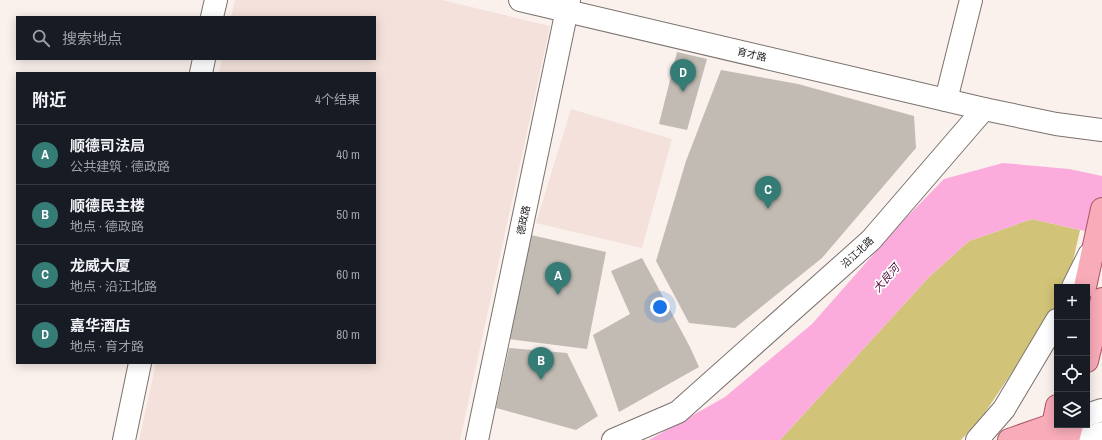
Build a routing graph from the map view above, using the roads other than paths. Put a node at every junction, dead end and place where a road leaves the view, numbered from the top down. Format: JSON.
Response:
{"nodes":[{"id":1,"x":216,"y":0,"type":"edge"},
{"id":2,"x":520,"y":0,"type":"edge"},
{"id":3,"x":971,"y":0,"type":"edge"},
{"id":4,"x":568,"y":5,"type":"edge"},
{"id":5,"x":212,"y":16,"type":"edge"},
{"id":6,"x":204,"y":60,"type":"edge"},
{"id":7,"x":201,"y":72,"type":"edge"},
{"id":8,"x":946,"y":100,"type":"junction"},
{"id":9,"x":984,"y":109,"type":"junction"},
{"id":10,"x":1102,"y":130,"type":"edge"},
{"id":11,"x":1102,"y":209,"type":"edge"},
{"id":12,"x":1093,"y":253,"type":"junction"},
{"id":13,"x":1075,"y":284,"type":"edge"},
{"id":14,"x":1086,"y":284,"type":"edge"},
{"id":15,"x":1102,"y":299,"type":"edge"},
{"id":16,"x":1054,"y":325,"type":"edge"},
{"id":17,"x":1088,"y":356,"type":"edge"},
{"id":18,"x":140,"y":364,"type":"edge"},
{"id":19,"x":1102,"y":410,"type":"edge"},
{"id":20,"x":1090,"y":413,"type":"edge"},
{"id":21,"x":1054,"y":425,"type":"edge"},
{"id":22,"x":1060,"y":428,"type":"edge"},
{"id":23,"x":1102,"y":434,"type":"edge"},
{"id":24,"x":124,"y":440,"type":"edge"},
{"id":25,"x":477,"y":440,"type":"edge"},
{"id":26,"x":613,"y":440,"type":"edge"},
{"id":27,"x":977,"y":440,"type":"edge"},
{"id":28,"x":1009,"y":440,"type":"edge"},
{"id":29,"x":1068,"y":440,"type":"edge"},
{"id":30,"x":1082,"y":440,"type":"edge"}],
"edges":[{"from":1,"to":5,"type":"street"},
{"from":2,"to":4,"type":"street","name":"育才路"},
{"from":3,"to":8,"type":"street"},
{"from":4,"to":8,"type":"street","name":"育才路"},
{"from":4,"to":25,"type":"street","name":"德政路"},
{"from":6,"to":7,"type":"street"},
{"from":8,"to":9,"type":"street","name":"育才路"},
{"from":9,"to":10,"type":"street"},
{"from":9,"to":26,"type":"street","name":"沿江北路"},
{"from":11,"to":12,"type":"main road"},
{"from":12,"to":13,"type":"street"},
{"from":12,"to":14,"type":"main road"},
{"from":15,"to":17,"type":"main road"},
{"from":16,"to":27,"type":"street"},
{"from":18,"to":24,"type":"street"},
{"from":19,"to":20,"type":"street"},
{"from":21,"to":28,"type":"main road"},
{"from":22,"to":29,"type":"main road"},
{"from":23,"to":30,"type":"street"}]}
